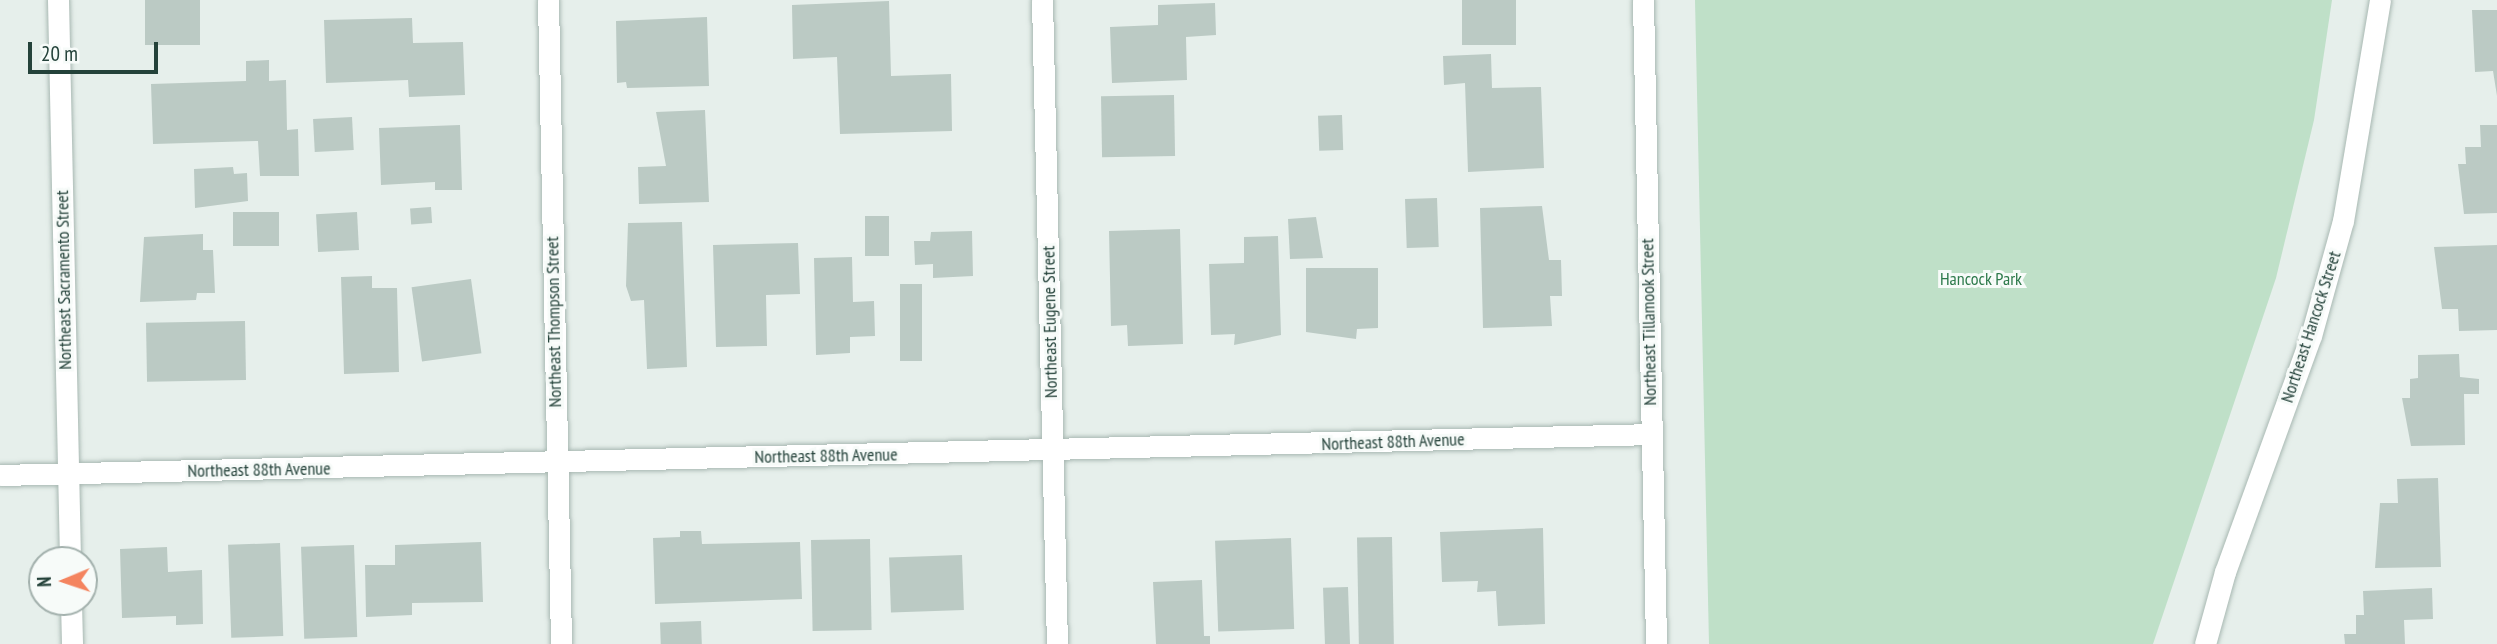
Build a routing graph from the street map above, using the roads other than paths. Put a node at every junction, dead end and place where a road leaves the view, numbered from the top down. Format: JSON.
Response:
{"nodes":[{"id":1,"x":58,"y":0,"type":"edge"},
{"id":2,"x":548,"y":0,"type":"edge"},
{"id":3,"x":1042,"y":0,"type":"edge"},
{"id":4,"x":1643,"y":0,"type":"edge"},
{"id":5,"x":2380,"y":0,"type":"edge"},
{"id":6,"x":1651,"y":434,"type":"junction"},
{"id":7,"x":1053,"y":451,"type":"junction"},
{"id":8,"x":557,"y":463,"type":"junction"},
{"id":9,"x":0,"y":475,"type":"edge"},
{"id":10,"x":68,"y":475,"type":"junction"},
{"id":11,"x":70,"y":546,"type":"edge"},
{"id":12,"x":71,"y":616,"type":"edge"},
{"id":13,"x":72,"y":644,"type":"edge"},
{"id":14,"x":561,"y":644,"type":"edge"},
{"id":15,"x":1057,"y":644,"type":"edge"},
{"id":16,"x":1656,"y":644,"type":"edge"},
{"id":17,"x":2205,"y":644,"type":"edge"}],
"edges":[{"from":1,"to":10,"type":"street","name":"Northeast Sacramento Street"},
{"from":2,"to":8,"type":"street","name":"Northeast Thompson Street"},
{"from":3,"to":7,"type":"street","name":"Northeast Eugene Street"},
{"from":4,"to":6,"type":"street","name":"Northeast Tillamook Street"},
{"from":5,"to":17,"type":"street","name":"Northeast Hancock Street"},
{"from":6,"to":7,"type":"street","name":"Northeast 88th Avenue"},
{"from":6,"to":16,"type":"street","name":"Northeast Tillamook Street"},
{"from":7,"to":8,"type":"street","name":"Northeast 88th Avenue"},
{"from":7,"to":15,"type":"street","name":"Northeast Eugene Street"},
{"from":8,"to":10,"type":"street","name":"Northeast 88th Avenue"},
{"from":8,"to":14,"type":"street","name":"Northeast Thompson Street"},
{"from":9,"to":10,"type":"street","name":"Northeast 88th Avenue"},
{"from":10,"to":11,"type":"street","name":"Northeast Sacramento Street"},
{"from":12,"to":13,"type":"street"}]}
